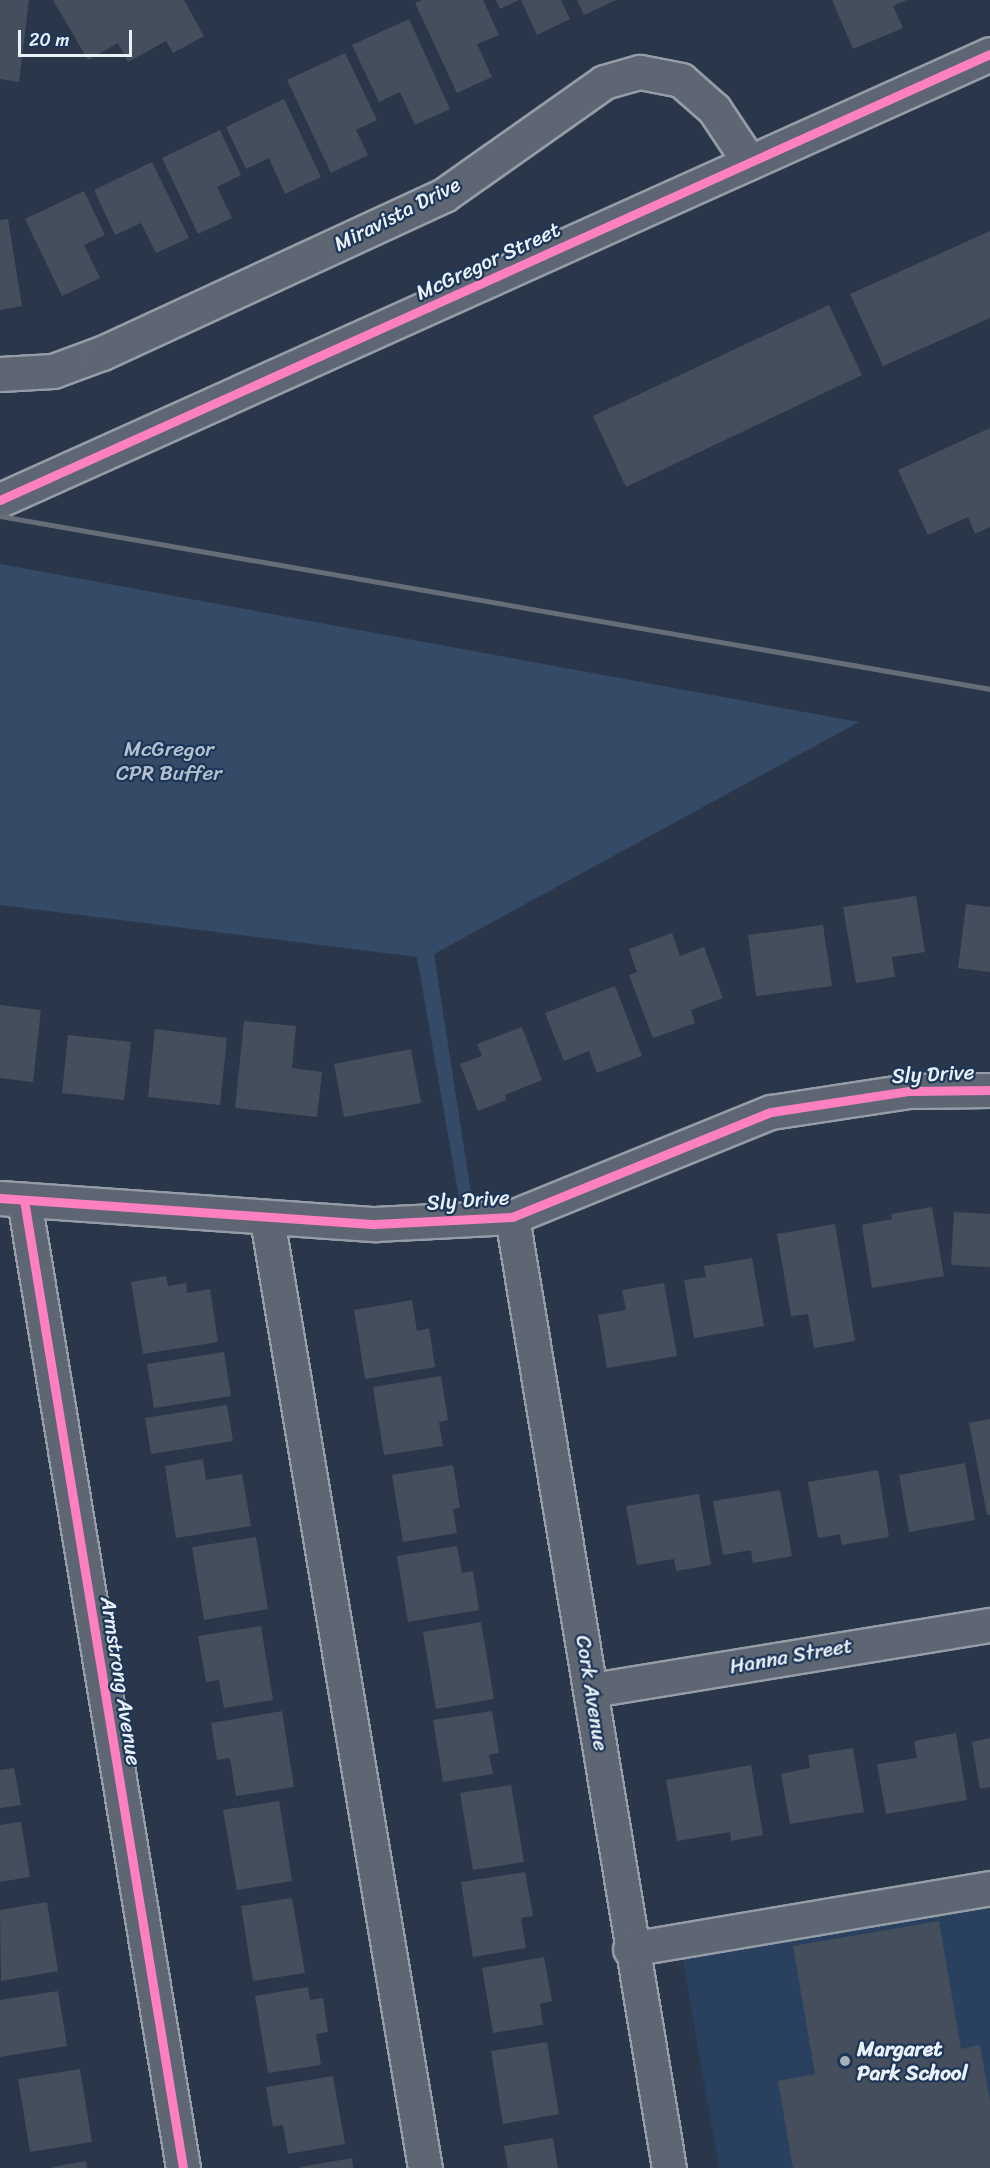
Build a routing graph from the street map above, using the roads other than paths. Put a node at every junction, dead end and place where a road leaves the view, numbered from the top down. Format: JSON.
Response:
{"nodes":[{"id":1,"x":990,"y":54,"type":"edge"},
{"id":2,"x":748,"y":160,"type":"junction"},
{"id":3,"x":0,"y":374,"type":"edge"},
{"id":4,"x":0,"y":500,"type":"edge"},
{"id":5,"x":990,"y":1090,"type":"edge"},
{"id":6,"x":12,"y":1199,"type":"edge"},
{"id":7,"x":512,"y":1217,"type":"junction"},
{"id":8,"x":267,"y":1219,"type":"junction"},
{"id":9,"x":990,"y":1625,"type":"edge"},
{"id":10,"x":592,"y":1690,"type":"junction"},
{"id":11,"x":990,"y":1888,"type":"edge"},
{"id":12,"x":630,"y":1948,"type":"junction"},
{"id":13,"x":183,"y":2168,"type":"edge"},
{"id":14,"x":425,"y":2168,"type":"edge"},
{"id":15,"x":669,"y":2168,"type":"edge"}],
"edges":[{"from":1,"to":2,"type":"street","name":"McGregor Street"},
{"from":2,"to":3,"type":"street","name":"Miravista Drive"},
{"from":2,"to":4,"type":"street","name":"McGregor Street"},
{"from":5,"to":7,"type":"street","name":"Sly Drive"},
{"from":6,"to":8,"type":"street","name":"Sly Drive"},
{"from":6,"to":13,"type":"street","name":"Armstrong Avenue"},
{"from":7,"to":8,"type":"street","name":"Sly Drive"},
{"from":7,"to":10,"type":"street","name":"Cork Avenue"},
{"from":8,"to":14,"type":"street"},
{"from":9,"to":10,"type":"street","name":"Hanna Street"},
{"from":10,"to":12,"type":"street","name":"Cork Avenue"},
{"from":11,"to":12,"type":"street"},
{"from":12,"to":15,"type":"street","name":"Cork Avenue"}]}
